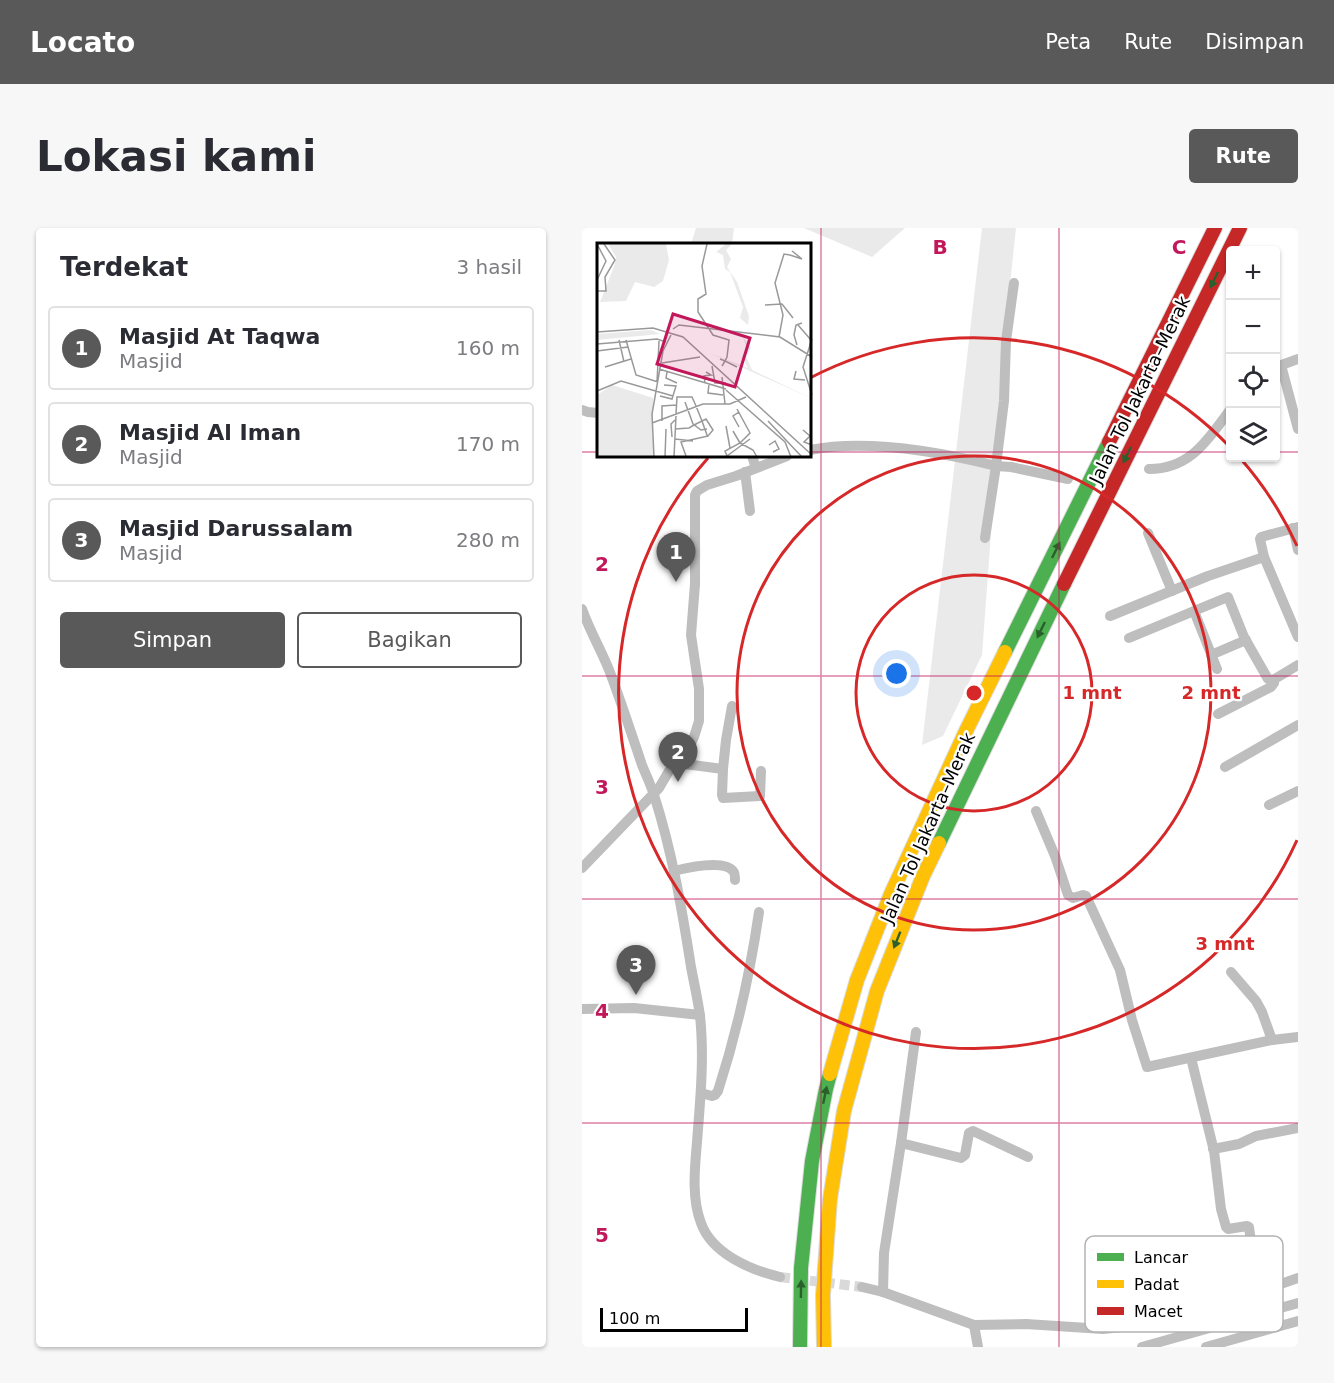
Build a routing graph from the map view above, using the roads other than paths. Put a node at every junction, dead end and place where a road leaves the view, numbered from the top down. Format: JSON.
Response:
{"nodes":[{"id":1,"x":1215,"y":228,"type":"edge"},
{"id":2,"x":1240,"y":228,"type":"edge"},
{"id":3,"x":1014,"y":283,"type":"dead end"},
{"id":4,"x":1298,"y":359,"type":"edge"},
{"id":5,"x":1280,"y":365,"type":"edge"},
{"id":6,"x":1280,"y":372,"type":"edge"},
{"id":7,"x":582,"y":410,"type":"edge"},
{"id":8,"x":597,"y":412,"type":"edge"},
{"id":9,"x":1226,"y":416,"type":"edge"},
{"id":10,"x":1298,"y":429,"type":"edge"},
{"id":11,"x":812,"y":450,"type":"edge"},
{"id":12,"x":752,"y":458,"type":"edge"},
{"id":13,"x":782,"y":458,"type":"edge"},
{"id":14,"x":996,"y":466,"type":"junction"},
{"id":15,"x":1149,"y":469,"type":"dead end"},
{"id":16,"x":751,"y":470,"type":"junction"},
{"id":17,"x":1068,"y":479,"type":"dead end"},
{"id":18,"x":750,"y":511,"type":"dead end"},
{"id":19,"x":1296,"y":527,"type":"edge"},
{"id":20,"x":1148,"y":533,"type":"dead end"},
{"id":21,"x":985,"y":538,"type":"dead end"},
{"id":22,"x":1298,"y":550,"type":"edge"},
{"id":23,"x":1264,"y":556,"type":"junction"},
{"id":24,"x":1172,"y":591,"type":"junction"},
{"id":25,"x":582,"y":609,"type":"edge"},
{"id":26,"x":1194,"y":611,"type":"junction"},
{"id":27,"x":1110,"y":615,"type":"dead end"},
{"id":28,"x":1298,"y":637,"type":"edge"},
{"id":29,"x":1129,"y":638,"type":"dead end"},
{"id":30,"x":1246,"y":640,"type":"junction"},
{"id":31,"x":1211,"y":655,"type":"junction"},
{"id":32,"x":1298,"y":665,"type":"edge"},
{"id":33,"x":1216,"y":669,"type":"dead end"},
{"id":34,"x":1273,"y":680,"type":"junction"},
{"id":35,"x":732,"y":706,"type":"dead end"},
{"id":36,"x":1218,"y":714,"type":"dead end"},
{"id":37,"x":1298,"y":725,"type":"edge"},
{"id":38,"x":677,"y":763,"type":"junction"},
{"id":39,"x":1226,"y":767,"type":"dead end"},
{"id":40,"x":723,"y":769,"type":"junction"},
{"id":41,"x":761,"y":771,"type":"dead end"},
{"id":42,"x":1298,"y":791,"type":"edge"},
{"id":43,"x":654,"y":794,"type":"junction"},
{"id":44,"x":1269,"y":805,"type":"dead end"},
{"id":45,"x":1036,"y":811,"type":"dead end"},
{"id":46,"x":582,"y":868,"type":"edge"},
{"id":47,"x":674,"y":871,"type":"junction"},
{"id":48,"x":735,"y":880,"type":"dead end"},
{"id":49,"x":759,"y":912,"type":"dead end"},
{"id":50,"x":1231,"y":972,"type":"dead end"},
{"id":51,"x":582,"y":1009,"type":"edge"},
{"id":52,"x":700,"y":1015,"type":"junction"},
{"id":53,"x":916,"y":1032,"type":"dead end"},
{"id":54,"x":1298,"y":1037,"type":"edge"},
{"id":55,"x":1272,"y":1040,"type":"junction"},
{"id":56,"x":1191,"y":1058,"type":"junction"},
{"id":57,"x":701,"y":1093,"type":"junction"},
{"id":58,"x":1298,"y":1128,"type":"edge"},
{"id":59,"x":901,"y":1143,"type":"junction"},
{"id":60,"x":1214,"y":1150,"type":"junction"},
{"id":61,"x":1028,"y":1157,"type":"dead end"},
{"id":62,"x":1250,"y":1236,"type":"edge"},
{"id":63,"x":780,"y":1277,"type":"tunnel mouth"},
{"id":64,"x":1298,"y":1278,"type":"edge"},
{"id":65,"x":1283,"y":1283,"type":"edge"},
{"id":66,"x":862,"y":1287,"type":"tunnel mouth"},
{"id":67,"x":883,"y":1292,"type":"junction"},
{"id":68,"x":1298,"y":1303,"type":"edge"},
{"id":69,"x":1283,"y":1307,"type":"edge"},
{"id":70,"x":1298,"y":1321,"type":"edge"},
{"id":71,"x":974,"y":1325,"type":"junction"},
{"id":72,"x":1283,"y":1325,"type":"edge"},
{"id":73,"x":1085,"y":1328,"type":"edge"},
{"id":74,"x":1195,"y":1332,"type":"edge"},
{"id":75,"x":1259,"y":1332,"type":"edge"},
{"id":76,"x":800,"y":1347,"type":"edge"},
{"id":77,"x":824,"y":1347,"type":"edge"},
{"id":78,"x":978,"y":1347,"type":"edge"},
{"id":79,"x":1142,"y":1347,"type":"edge"},
{"id":80,"x":1206,"y":1347,"type":"edge"}],
"edges":[{"from":76,"to":1,"type":"highway","name":"Jalan Tol Jakarta–Merak","one_way":true},
{"from":2,"to":77,"type":"highway","name":"Jalan Tol Jakarta–Merak","one_way":true},
{"from":3,"to":14,"type":"street"},
{"from":4,"to":5,"type":"street"},
{"from":6,"to":10,"type":"street"},
{"from":7,"to":8,"type":"street"},
{"from":9,"to":15,"type":"street"},
{"from":11,"to":14,"type":"street"},
{"from":12,"to":16,"type":"street"},
{"from":13,"to":16,"type":"street"},
{"from":14,"to":17,"type":"street"},
{"from":14,"to":21,"type":"street"},
{"from":16,"to":18,"type":"street"},
{"from":16,"to":38,"type":"street"},
{"from":19,"to":22,"type":"street"},
{"from":19,"to":23,"type":"street"},
{"from":20,"to":24,"type":"street"},
{"from":23,"to":24,"type":"street"},
{"from":23,"to":28,"type":"street"},
{"from":24,"to":27,"type":"street"},
{"from":25,"to":43,"type":"street"},
{"from":26,"to":29,"type":"street"},
{"from":26,"to":30,"type":"street"},
{"from":26,"to":31,"type":"street"},
{"from":30,"to":31,"type":"street"},
{"from":30,"to":34,"type":"street"},
{"from":31,"to":33,"type":"street"},
{"from":32,"to":34,"type":"street"},
{"from":34,"to":36,"type":"street"},
{"from":35,"to":40,"type":"street"},
{"from":37,"to":39,"type":"street"},
{"from":38,"to":40,"type":"street"},
{"from":38,"to":43,"type":"street"},
{"from":40,"to":41,"type":"street"},
{"from":42,"to":44,"type":"street"},
{"from":43,"to":46,"type":"street"},
{"from":43,"to":47,"type":"street"},
{"from":45,"to":56,"type":"street"},
{"from":47,"to":48,"type":"street"},
{"from":47,"to":52,"type":"street"},
{"from":49,"to":57,"type":"street"},
{"from":50,"to":55,"type":"street"},
{"from":51,"to":52,"type":"street"},
{"from":52,"to":57,"type":"street"},
{"from":53,"to":59,"type":"street"},
{"from":54,"to":55,"type":"street"},
{"from":55,"to":56,"type":"street"},
{"from":56,"to":60,"type":"street"},
{"from":57,"to":63,"type":"street"},
{"from":58,"to":60,"type":"street"},
{"from":59,"to":61,"type":"street"},
{"from":59,"to":67,"type":"street"},
{"from":60,"to":62,"type":"street"},
{"from":64,"to":65,"type":"street"},
{"from":66,"to":67,"type":"street"},
{"from":67,"to":71,"type":"street"},
{"from":68,"to":69,"type":"street"},
{"from":70,"to":72,"type":"street"},
{"from":71,"to":73,"type":"street"},
{"from":71,"to":78,"type":"street"},
{"from":74,"to":79,"type":"street"},
{"from":75,"to":80,"type":"street"}]}
